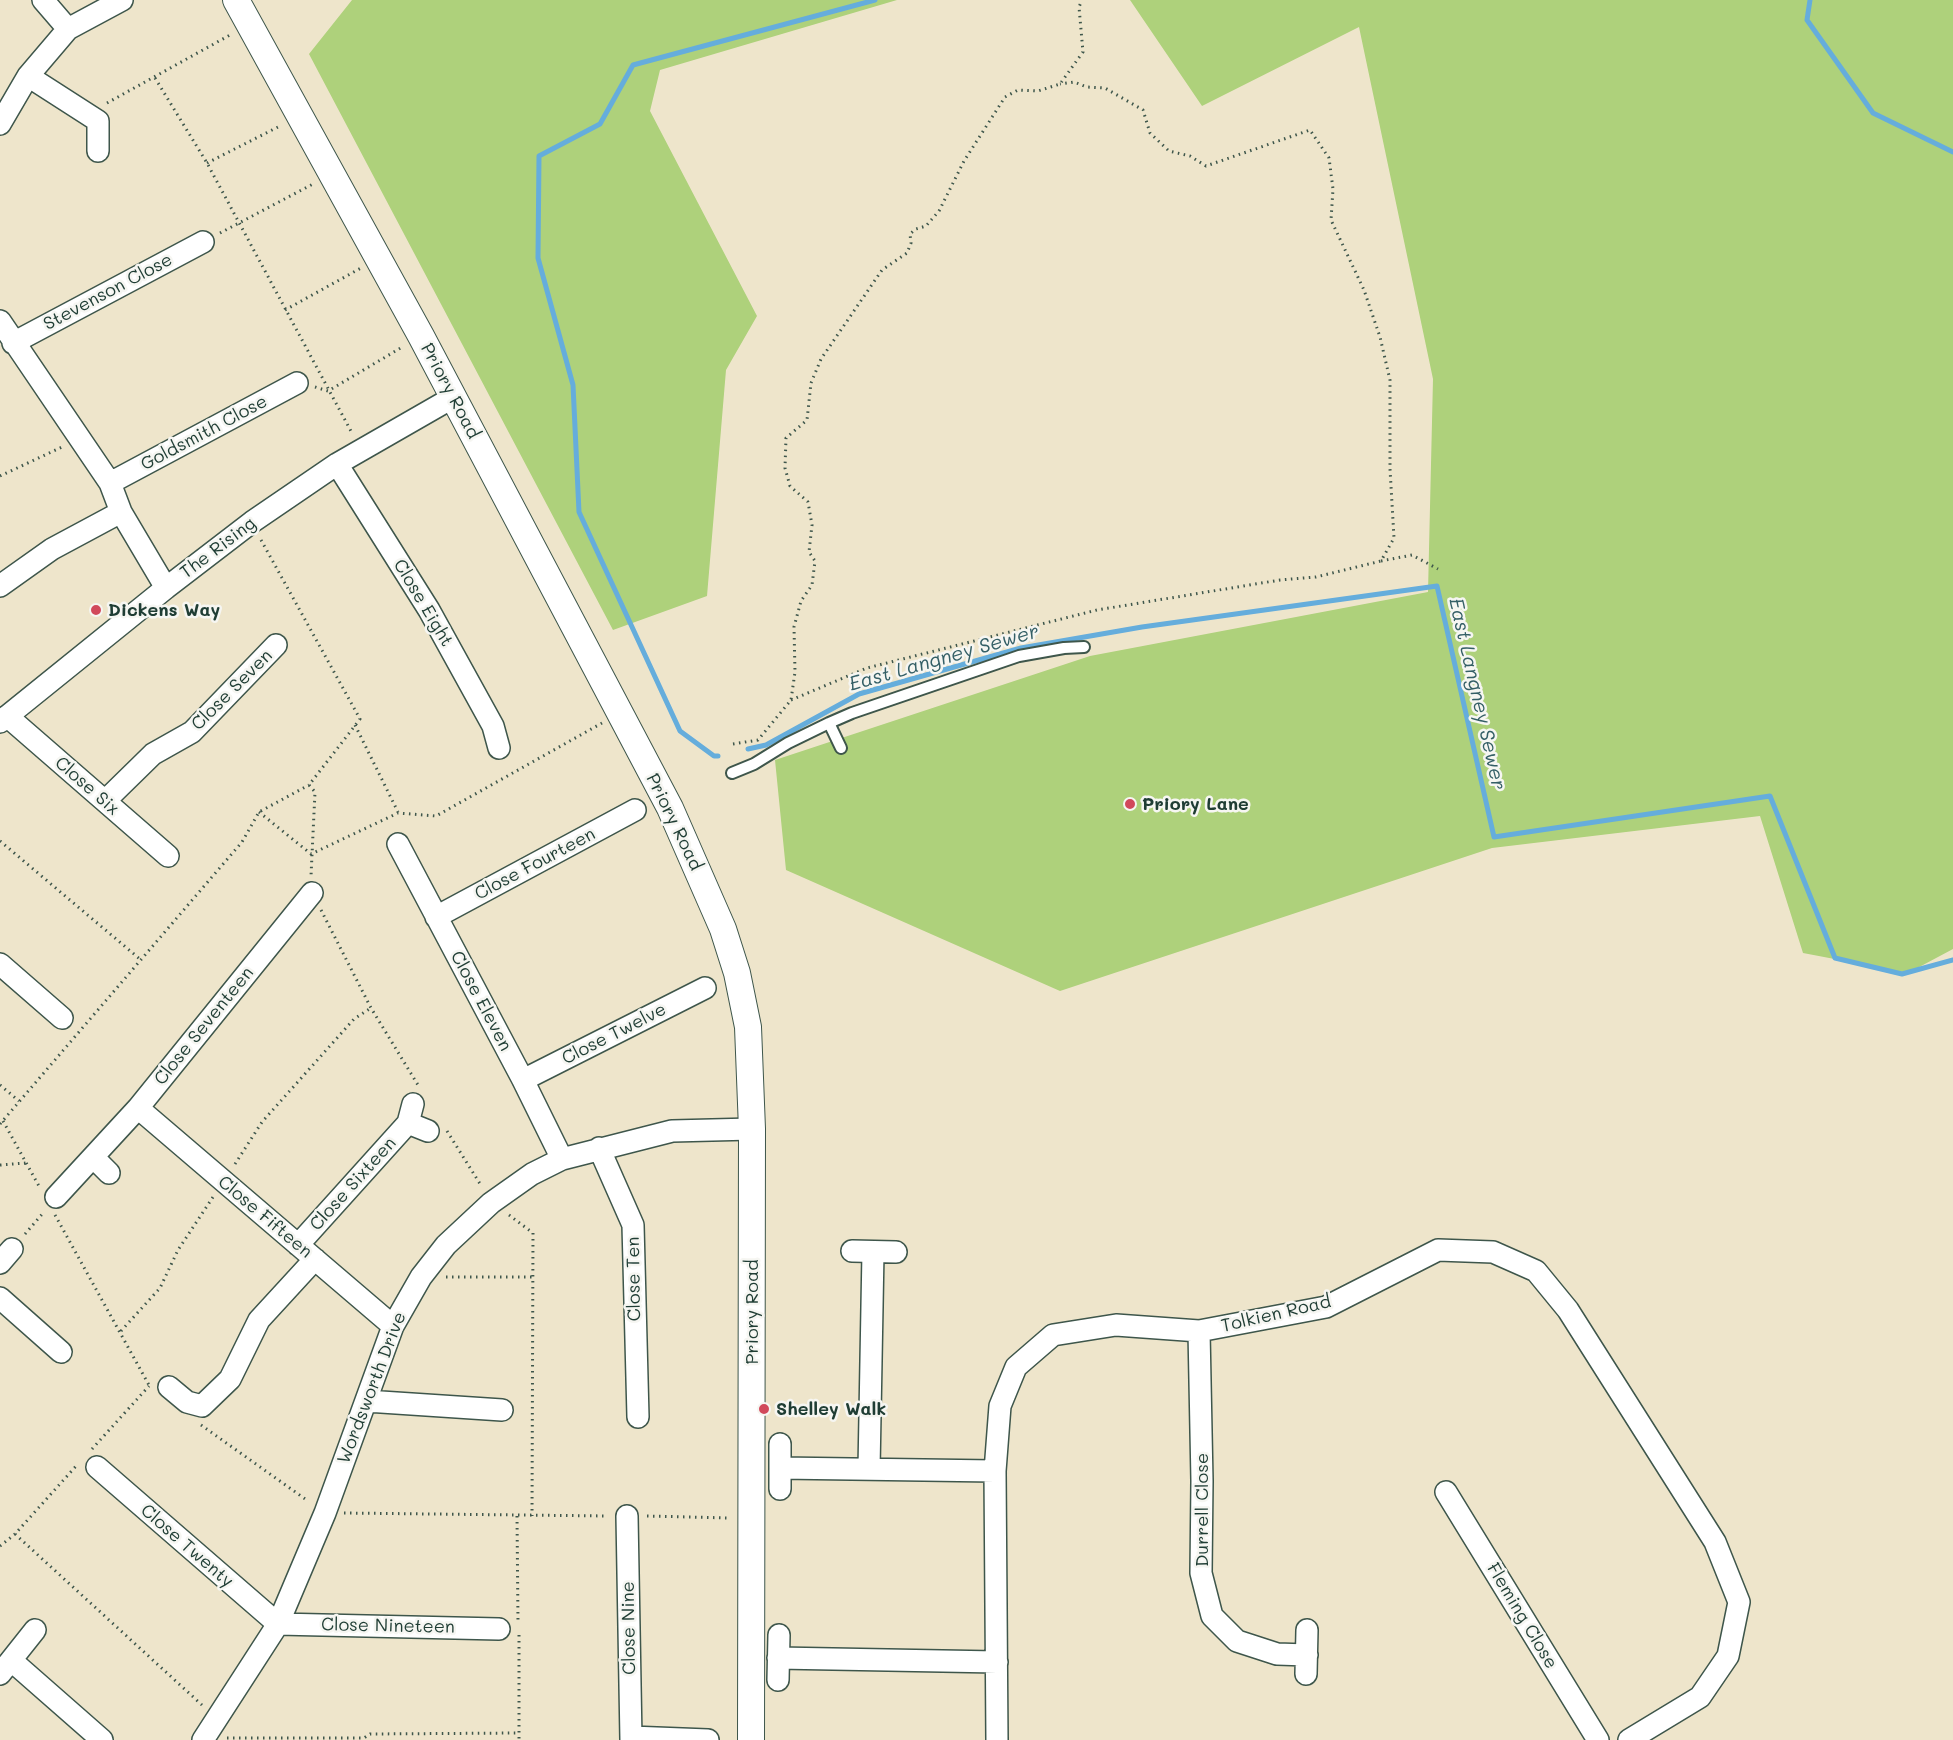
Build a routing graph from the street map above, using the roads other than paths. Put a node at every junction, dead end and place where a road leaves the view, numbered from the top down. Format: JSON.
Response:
{"nodes":[{"id":1,"x":43,"y":0,"type":"edge"},
{"id":2,"x":122,"y":0,"type":"edge"},
{"id":3,"x":236,"y":0,"type":"edge"},
{"id":4,"x":68,"y":29,"type":"junction"},
{"id":5,"x":28,"y":76,"type":"junction"},
{"id":6,"x":0,"y":124,"type":"edge"},
{"id":7,"x":98,"y":151,"type":"dead end"},
{"id":8,"x":203,"y":242,"type":"road end"},
{"id":9,"x":0,"y":321,"type":"edge"},
{"id":10,"x":13,"y":343,"type":"junction"},
{"id":11,"x":297,"y":383,"type":"road end"},
{"id":12,"x":452,"y":398,"type":"junction"},
{"id":13,"x":337,"y":464,"type":"junction"},
{"id":14,"x":110,"y":483,"type":"junction"},
{"id":15,"x":121,"y":512,"type":"junction"},
{"id":16,"x":0,"y":586,"type":"edge"},
{"id":17,"x":165,"y":588,"type":"junction"},
{"id":18,"x":276,"y":645,"type":"dead end"},
{"id":19,"x":1084,"y":647,"type":"dead end"},
{"id":20,"x":3,"y":719,"type":"edge"},
{"id":21,"x":829,"y":723,"type":"junction"},
{"id":22,"x":499,"y":748,"type":"dead end"},
{"id":23,"x":841,"y":748,"type":"dead end"},
{"id":24,"x":732,"y":773,"type":"dead end"},
{"id":25,"x":105,"y":801,"type":"junction"},
{"id":26,"x":635,"y":810,"type":"dead end"},
{"id":27,"x":398,"y":844,"type":"dead end"},
{"id":28,"x":168,"y":856,"type":"dead end"},
{"id":29,"x":312,"y":893,"type":"road end"},
{"id":30,"x":436,"y":917,"type":"junction"},
{"id":31,"x":0,"y":964,"type":"edge"},
{"id":32,"x":705,"y":988,"type":"dead end"},
{"id":33,"x":62,"y":1018,"type":"dead end"},
{"id":34,"x":523,"y":1080,"type":"junction"},
{"id":35,"x":138,"y":1108,"type":"junction"},
{"id":36,"x":436,"y":1128,"type":"road end"},
{"id":37,"x":752,"y":1128,"type":"junction"},
{"id":38,"x":599,"y":1148,"type":"junction"},
{"id":39,"x":93,"y":1157,"type":"junction"},
{"id":40,"x":562,"y":1159,"type":"junction"},
{"id":41,"x":109,"y":1173,"type":"dead end"},
{"id":42,"x":56,"y":1197,"type":"road end"},
{"id":43,"x":298,"y":1245,"type":"junction"},
{"id":44,"x":896,"y":1252,"type":"dead end"},
{"id":45,"x":315,"y":1259,"type":"junction"},
{"id":46,"x":0,"y":1298,"type":"edge"},
{"id":47,"x":393,"y":1326,"type":"junction"},
{"id":48,"x":1199,"y":1331,"type":"junction"},
{"id":49,"x":62,"y":1352,"type":"dead end"},
{"id":50,"x":159,"y":1387,"type":"road end"},
{"id":51,"x":366,"y":1401,"type":"junction"},
{"id":52,"x":502,"y":1410,"type":"dead end"},
{"id":53,"x":638,"y":1418,"type":"dead end"},
{"id":54,"x":780,"y":1444,"type":"dead end"},
{"id":55,"x":87,"y":1462,"type":"road end"},
{"id":56,"x":869,"y":1469,"type":"junction"},
{"id":57,"x":995,"y":1471,"type":"junction"},
{"id":58,"x":1446,"y":1492,"type":"dead end"},
{"id":59,"x":627,"y":1516,"type":"dead end"},
{"id":60,"x":278,"y":1624,"type":"junction"},
{"id":61,"x":499,"y":1629,"type":"dead end"},
{"id":62,"x":35,"y":1630,"type":"dead end"},
{"id":63,"x":1307,"y":1630,"type":"dead end"},
{"id":64,"x":778,"y":1635,"type":"dead end"},
{"id":65,"x":778,"y":1658,"type":"junction"},
{"id":66,"x":997,"y":1662,"type":"junction"},
{"id":67,"x":6,"y":1667,"type":"edge"},
{"id":68,"x":778,"y":1680,"type":"dead end"},
{"id":69,"x":631,"y":1738,"type":"edge"},
{"id":70,"x":204,"y":1739,"type":"edge"},
{"id":71,"x":102,"y":1740,"type":"edge"},
{"id":72,"x":708,"y":1740,"type":"edge"},
{"id":73,"x":751,"y":1740,"type":"edge"},
{"id":74,"x":997,"y":1740,"type":"edge"},
{"id":75,"x":1598,"y":1740,"type":"edge"},
{"id":76,"x":1629,"y":1740,"type":"edge"}],
"edges":[{"from":1,"to":4,"type":"street"},
{"from":2,"to":4,"type":"street"},
{"from":3,"to":12,"type":"street","name":"Priory Road"},
{"from":4,"to":5,"type":"street"},
{"from":5,"to":6,"type":"street"},
{"from":5,"to":7,"type":"street"},
{"from":8,"to":10,"type":"street","name":"Stevenson Close"},
{"from":9,"to":10,"type":"street"},
{"from":10,"to":14,"type":"street"},
{"from":11,"to":14,"type":"street","name":"Goldsmith Close"},
{"from":12,"to":13,"type":"street","name":"The Rising"},
{"from":12,"to":37,"type":"street","name":"Priory Road"},
{"from":13,"to":17,"type":"street","name":"The Rising"},
{"from":13,"to":22,"type":"street","name":"Close Eight"},
{"from":14,"to":15,"type":"street"},
{"from":15,"to":16,"type":"street"},
{"from":15,"to":17,"type":"street"},
{"from":17,"to":20,"type":"street","name":"The Rising"},
{"from":18,"to":25,"type":"street","name":"Close Seven"},
{"from":19,"to":21,"type":"lane"},
{"from":20,"to":25,"type":"street","name":"Close Six"},
{"from":21,"to":23,"type":"lane"},
{"from":21,"to":24,"type":"lane"},
{"from":25,"to":28,"type":"street","name":"Close Six"},
{"from":26,"to":30,"type":"street","name":"Close Fourteen"},
{"from":27,"to":30,"type":"street","name":"Close Eleven"},
{"from":29,"to":35,"type":"street","name":"Close Seventeen"},
{"from":30,"to":34,"type":"street","name":"Close Eleven"},
{"from":31,"to":33,"type":"street"},
{"from":32,"to":34,"type":"street","name":"Close Twelve"},
{"from":34,"to":40,"type":"street","name":"Close Eleven"},
{"from":35,"to":39,"type":"street","name":"Close Seventeen"},
{"from":35,"to":43,"type":"street","name":"Close Fifteen"},
{"from":36,"to":43,"type":"street","name":"Close Sixteen"},
{"from":37,"to":38,"type":"street","name":"Wordsworth Drive"},
{"from":37,"to":73,"type":"street","name":"Priory Road"},
{"from":38,"to":40,"type":"street","name":"Wordsworth Drive"},
{"from":38,"to":53,"type":"street","name":"Close Ten"},
{"from":39,"to":41,"type":"street"},
{"from":39,"to":42,"type":"street","name":"Close Seventeen"},
{"from":40,"to":47,"type":"street","name":"Wordsworth Drive"},
{"from":43,"to":45,"type":"street","name":"Close Fifteen"},
{"from":44,"to":56,"type":"street"},
{"from":45,"to":47,"type":"street","name":"Close Fifteen"},
{"from":45,"to":50,"type":"street","name":"Close Sixteen"},
{"from":46,"to":49,"type":"street"},
{"from":47,"to":51,"type":"street","name":"Wordsworth Drive"},
{"from":48,"to":57,"type":"street","name":"Tolkien Road"},
{"from":48,"to":63,"type":"street","name":"Durrell Close"},
{"from":48,"to":76,"type":"street","name":"Tolkien Road"},
{"from":51,"to":52,"type":"street"},
{"from":51,"to":60,"type":"street","name":"Wordsworth Drive"},
{"from":54,"to":56,"type":"street"},
{"from":55,"to":60,"type":"street","name":"Close Twenty"},
{"from":56,"to":57,"type":"street"},
{"from":57,"to":66,"type":"street","name":"Tolkien Road"},
{"from":58,"to":75,"type":"street","name":"Fleming Close"},
{"from":59,"to":69,"type":"street","name":"Close Nine"},
{"from":60,"to":61,"type":"street","name":"Close Nineteen"},
{"from":60,"to":70,"type":"street","name":"Wordsworth Drive"},
{"from":62,"to":67,"type":"street"},
{"from":64,"to":65,"type":"street"},
{"from":65,"to":66,"type":"street"},
{"from":65,"to":68,"type":"street"},
{"from":66,"to":74,"type":"street","name":"Tolkien Road"},
{"from":67,"to":71,"type":"street"},
{"from":69,"to":72,"type":"street"}]}
